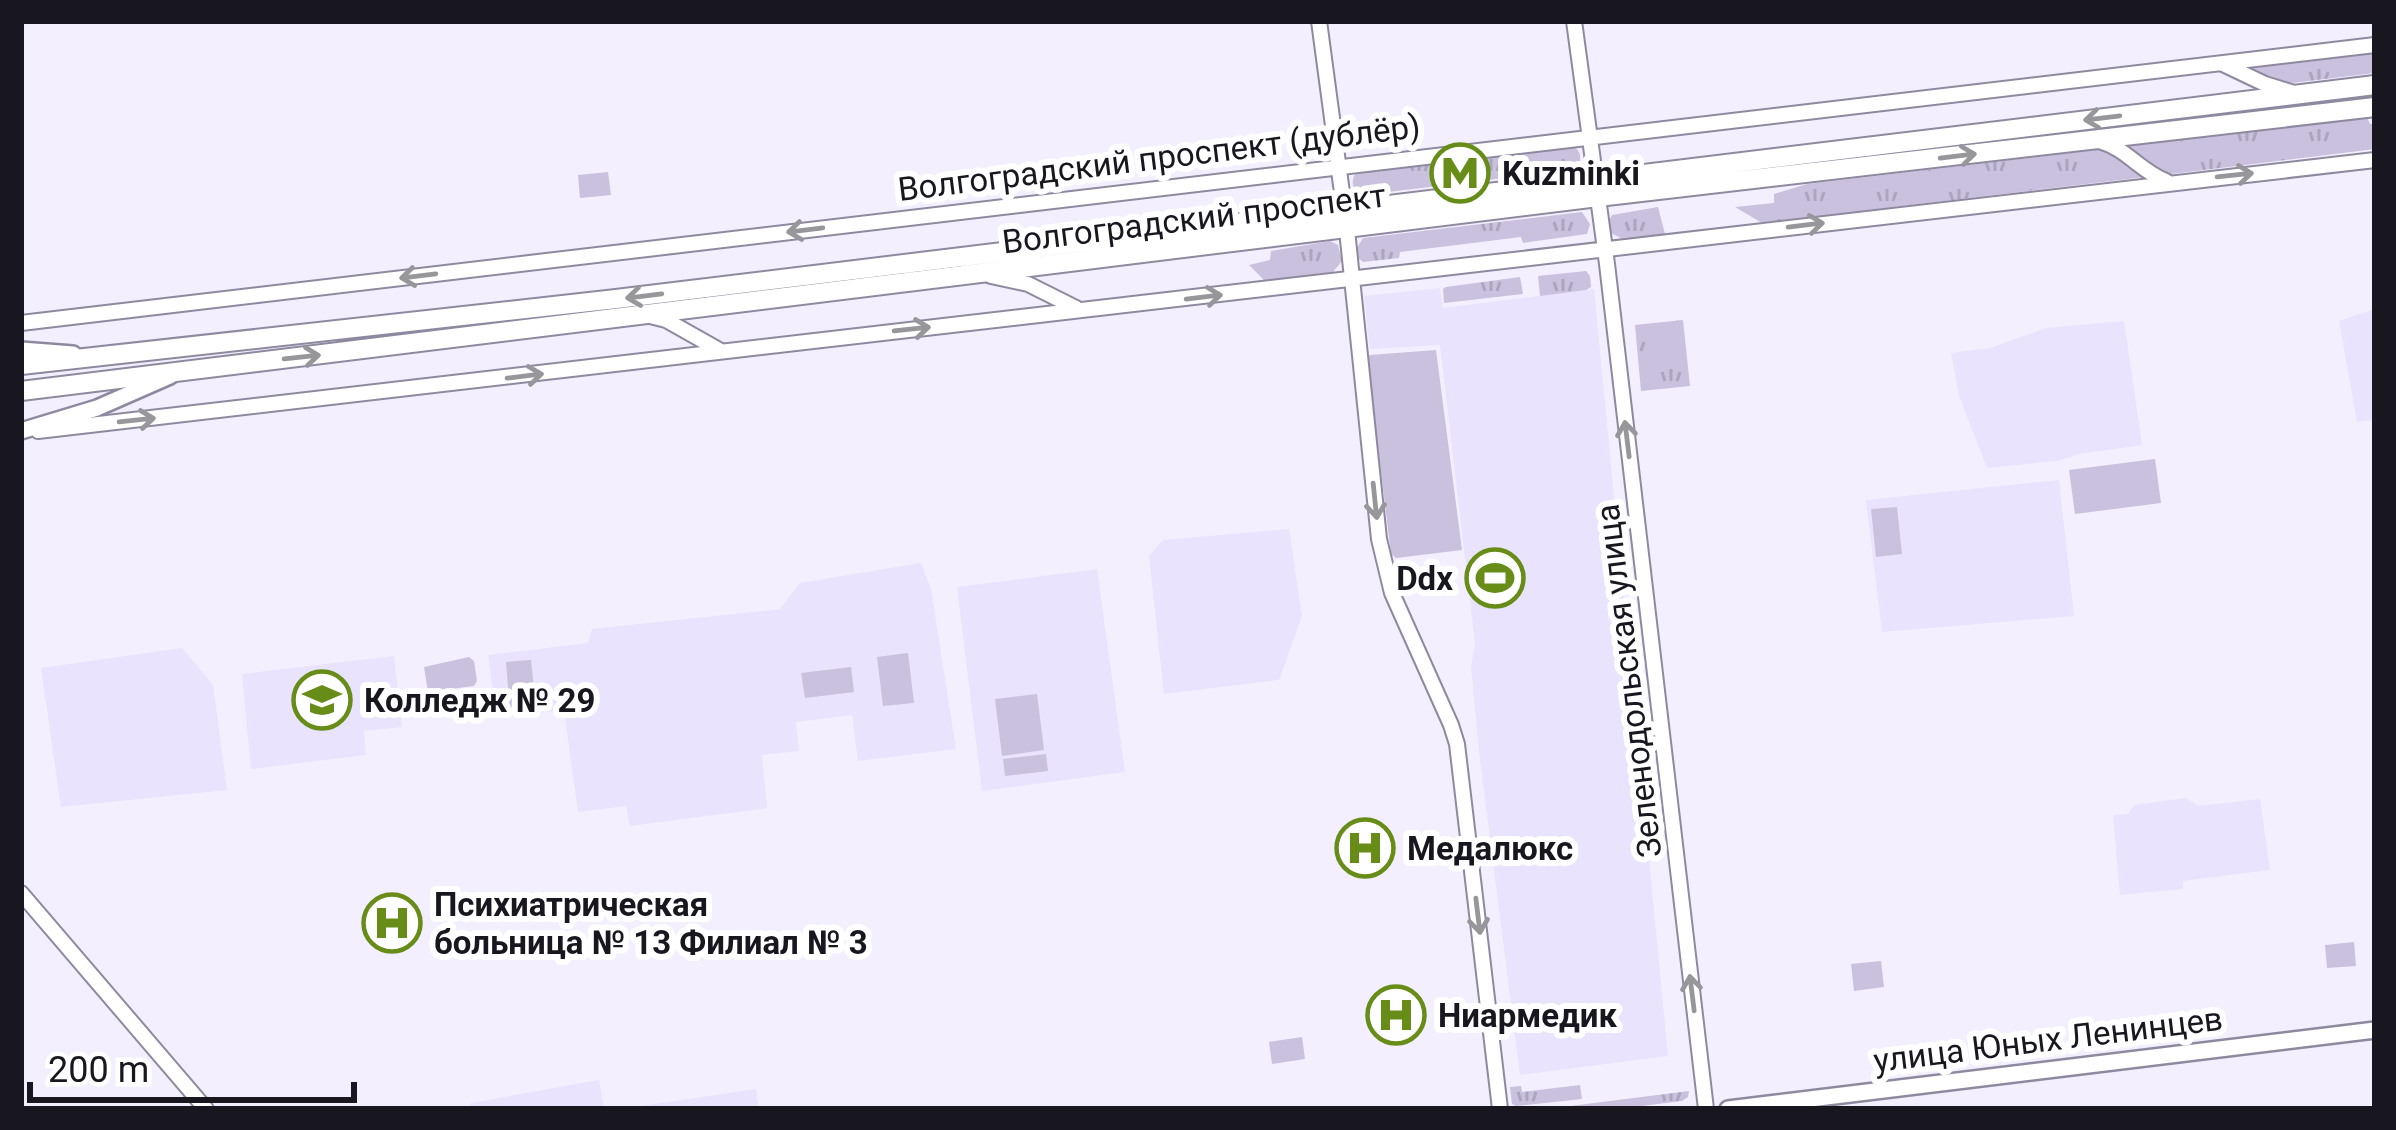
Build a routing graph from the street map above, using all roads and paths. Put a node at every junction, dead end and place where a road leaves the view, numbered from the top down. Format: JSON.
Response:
{"nodes":[{"id":1,"x":1319,"y":21,"type":"edge"},
{"id":2,"x":1574,"y":21,"type":"edge"},
{"id":3,"x":2375,"y":45,"type":"edge"},
{"id":4,"x":2220,"y":63,"type":"junction"},
{"id":5,"x":2375,"y":86,"type":"edge"},
{"id":6,"x":2302,"y":94,"type":"junction"},
{"id":7,"x":2375,"y":106,"type":"edge"},
{"id":8,"x":1591,"y":136,"type":"junction"},
{"id":9,"x":2094,"y":140,"type":"junction"},
{"id":10,"x":2375,"y":160,"type":"edge"},
{"id":11,"x":1339,"y":166,"type":"junction"},
{"id":12,"x":2173,"y":183,"type":"junction"},
{"id":13,"x":1597,"y":188,"type":"junction"},
{"id":14,"x":1346,"y":221,"type":"junction"},
{"id":15,"x":1604,"y":248,"type":"junction"},
{"id":16,"x":980,"y":274,"type":"junction"},
{"id":17,"x":1352,"y":277,"type":"junction"},
{"id":18,"x":1088,"y":310,"type":"junction"},
{"id":19,"x":645,"y":315,"type":"junction"},
{"id":20,"x":21,"y":323,"type":"edge"},
{"id":21,"x":21,"y":350,"type":"edge"},
{"id":22,"x":725,"y":352,"type":"junction"},
{"id":23,"x":106,"y":357,"type":"junction"},
{"id":24,"x":21,"y":365,"type":"edge"},
{"id":25,"x":186,"y":370,"type":"junction"},
{"id":26,"x":21,"y":391,"type":"edge"},
{"id":27,"x":21,"y":431,"type":"edge"},
{"id":28,"x":21,"y":893,"type":"edge"},
{"id":29,"x":2375,"y":1030,"type":"edge"},
{"id":30,"x":206,"y":1109,"type":"edge"},
{"id":31,"x":1500,"y":1109,"type":"edge"},
{"id":32,"x":1706,"y":1109,"type":"edge"},
{"id":33,"x":1728,"y":1109,"type":"edge"}],
"edges":[{"from":1,"to":11,"type":"street"},
{"from":2,"to":8,"type":"street"},
{"from":3,"to":4,"type":"street","name":"Волгоградский проспект (дублёр)"},
{"from":4,"to":6,"type":"street"},
{"from":4,"to":8,"type":"street","name":"Волгоградский проспект (дублёр)"},
{"from":5,"to":6,"type":"main road","name":"Волгоградский проспект"},
{"from":6,"to":13,"type":"main road","name":"Волгоградский проспект","one_way":true},
{"from":7,"to":9,"type":"main road","name":"Волгоградский проспект"},
{"from":8,"to":11,"type":"street","name":"Волгоградский проспект (дублёр)"},
{"from":8,"to":13,"type":"street","name":"Зеленодольская улица"},
{"from":9,"to":12,"type":"street"},
{"from":13,"to":9,"type":"main road","name":"Волгоградский проспект","one_way":true},
{"from":12,"to":10,"type":"street","one_way":true},
{"from":11,"to":14,"type":"street"},
{"from":11,"to":20,"type":"street","name":"Волгоградский проспект (дублёр)","one_way":true},
{"from":15,"to":12,"type":"street","one_way":true},
{"from":13,"to":14,"type":"main road","name":"Волгоградский проспект"},
{"from":13,"to":15,"type":"street","name":"Зеленодольская улица"},
{"from":14,"to":16,"type":"main road","name":"Волгоградский проспект"},
{"from":14,"to":17,"type":"street"},
{"from":14,"to":23,"type":"main road","name":"Волгоградский проспект","one_way":true},
{"from":15,"to":17,"type":"street"},
{"from":32,"to":15,"type":"street","name":"Зеленодольская улица","one_way":true},
{"from":16,"to":18,"type":"street"},
{"from":16,"to":19,"type":"main road","name":"Волгоградский проспект"},
{"from":18,"to":17,"type":"street","one_way":true},
{"from":17,"to":31,"type":"street","one_way":true},
{"from":22,"to":18,"type":"street","one_way":true},
{"from":19,"to":22,"type":"street"},
{"from":25,"to":19,"type":"main road","name":"Волгоградский проспект","one_way":true},
{"from":21,"to":23,"type":"main road"},
{"from":27,"to":22,"type":"street","one_way":true},
{"from":23,"to":24,"type":"main road","name":"Волгоградский проспект"},
{"from":25,"to":26,"type":"main road","name":"Волгоградский проспект"},
{"from":25,"to":27,"type":"main road"},
{"from":28,"to":30,"type":"street"},
{"from":29,"to":33,"type":"main road","name":"улица Юных Ленинцев"}]}
